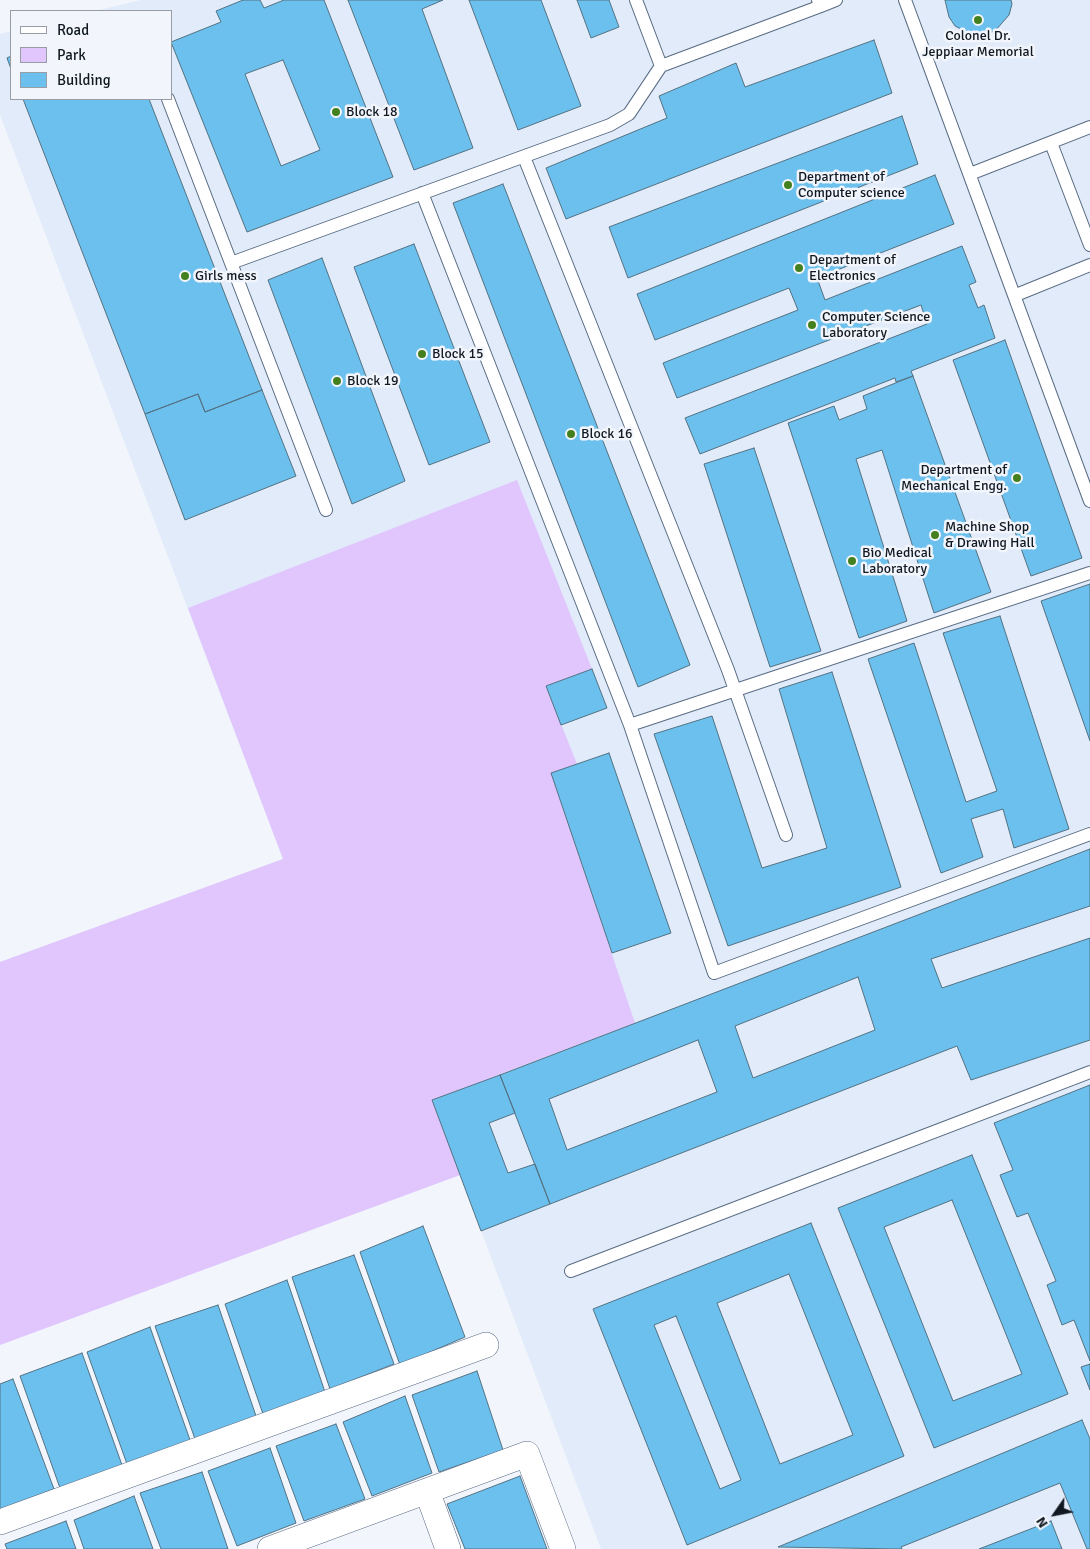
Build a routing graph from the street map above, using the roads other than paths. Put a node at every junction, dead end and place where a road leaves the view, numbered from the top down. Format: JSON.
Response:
{"nodes":[{"id":1,"x":636,"y":0,"type":"edge"},
{"id":2,"x":836,"y":0,"type":"edge"},
{"id":3,"x":906,"y":0,"type":"edge"},
{"id":4,"x":820,"y":3,"type":"edge"},
{"id":5,"x":661,"y":66,"type":"junction"},
{"id":6,"x":168,"y":100,"type":"edge"},
{"id":7,"x":1090,"y":127,"type":"edge"},
{"id":8,"x":1051,"y":143,"type":"junction"},
{"id":9,"x":524,"y":157,"type":"junction"},
{"id":10,"x":970,"y":174,"type":"junction"},
{"id":11,"x":422,"y":193,"type":"junction"},
{"id":12,"x":1090,"y":245,"type":"edge"},
{"id":13,"x":231,"y":263,"type":"junction"},
{"id":14,"x":1090,"y":265,"type":"edge"},
{"id":15,"x":1016,"y":295,"type":"junction"},
{"id":16,"x":1090,"y":501,"type":"edge"},
{"id":17,"x":326,"y":510,"type":"dead end"},
{"id":18,"x":1090,"y":573,"type":"edge"},
{"id":19,"x":735,"y":690,"type":"junction"},
{"id":20,"x":630,"y":725,"type":"junction"},
{"id":21,"x":1090,"y":834,"type":"edge"},
{"id":22,"x":786,"y":835,"type":"dead end"},
{"id":23,"x":1090,"y":1072,"type":"edge"},
{"id":24,"x":570,"y":1271,"type":"dead end"},
{"id":25,"x":486,"y":1345,"type":"dead end"},
{"id":26,"x":427,"y":1491,"type":"junction"},
{"id":27,"x":0,"y":1522,"type":"edge"},
{"id":28,"x":270,"y":1549,"type":"edge"},
{"id":29,"x":448,"y":1549,"type":"edge"},
{"id":30,"x":563,"y":1549,"type":"edge"}],
"edges":[{"from":1,"to":5,"type":"lane"},
{"from":2,"to":4,"type":"lane"},
{"from":3,"to":10,"type":"lane"},
{"from":4,"to":5,"type":"lane"},
{"from":5,"to":9,"type":"lane"},
{"from":6,"to":13,"type":"lane"},
{"from":7,"to":8,"type":"lane"},
{"from":8,"to":10,"type":"lane"},
{"from":8,"to":12,"type":"lane"},
{"from":9,"to":11,"type":"lane"},
{"from":9,"to":19,"type":"lane"},
{"from":10,"to":15,"type":"lane"},
{"from":11,"to":13,"type":"lane"},
{"from":11,"to":20,"type":"lane"},
{"from":13,"to":17,"type":"lane"},
{"from":14,"to":15,"type":"lane"},
{"from":15,"to":16,"type":"lane"},
{"from":18,"to":19,"type":"lane"},
{"from":19,"to":20,"type":"lane"},
{"from":19,"to":22,"type":"lane"},
{"from":20,"to":21,"type":"lane"},
{"from":23,"to":24,"type":"lane"},
{"from":25,"to":27,"type":"street"},
{"from":26,"to":28,"type":"street"},
{"from":26,"to":29,"type":"street"},
{"from":26,"to":30,"type":"street"}]}
